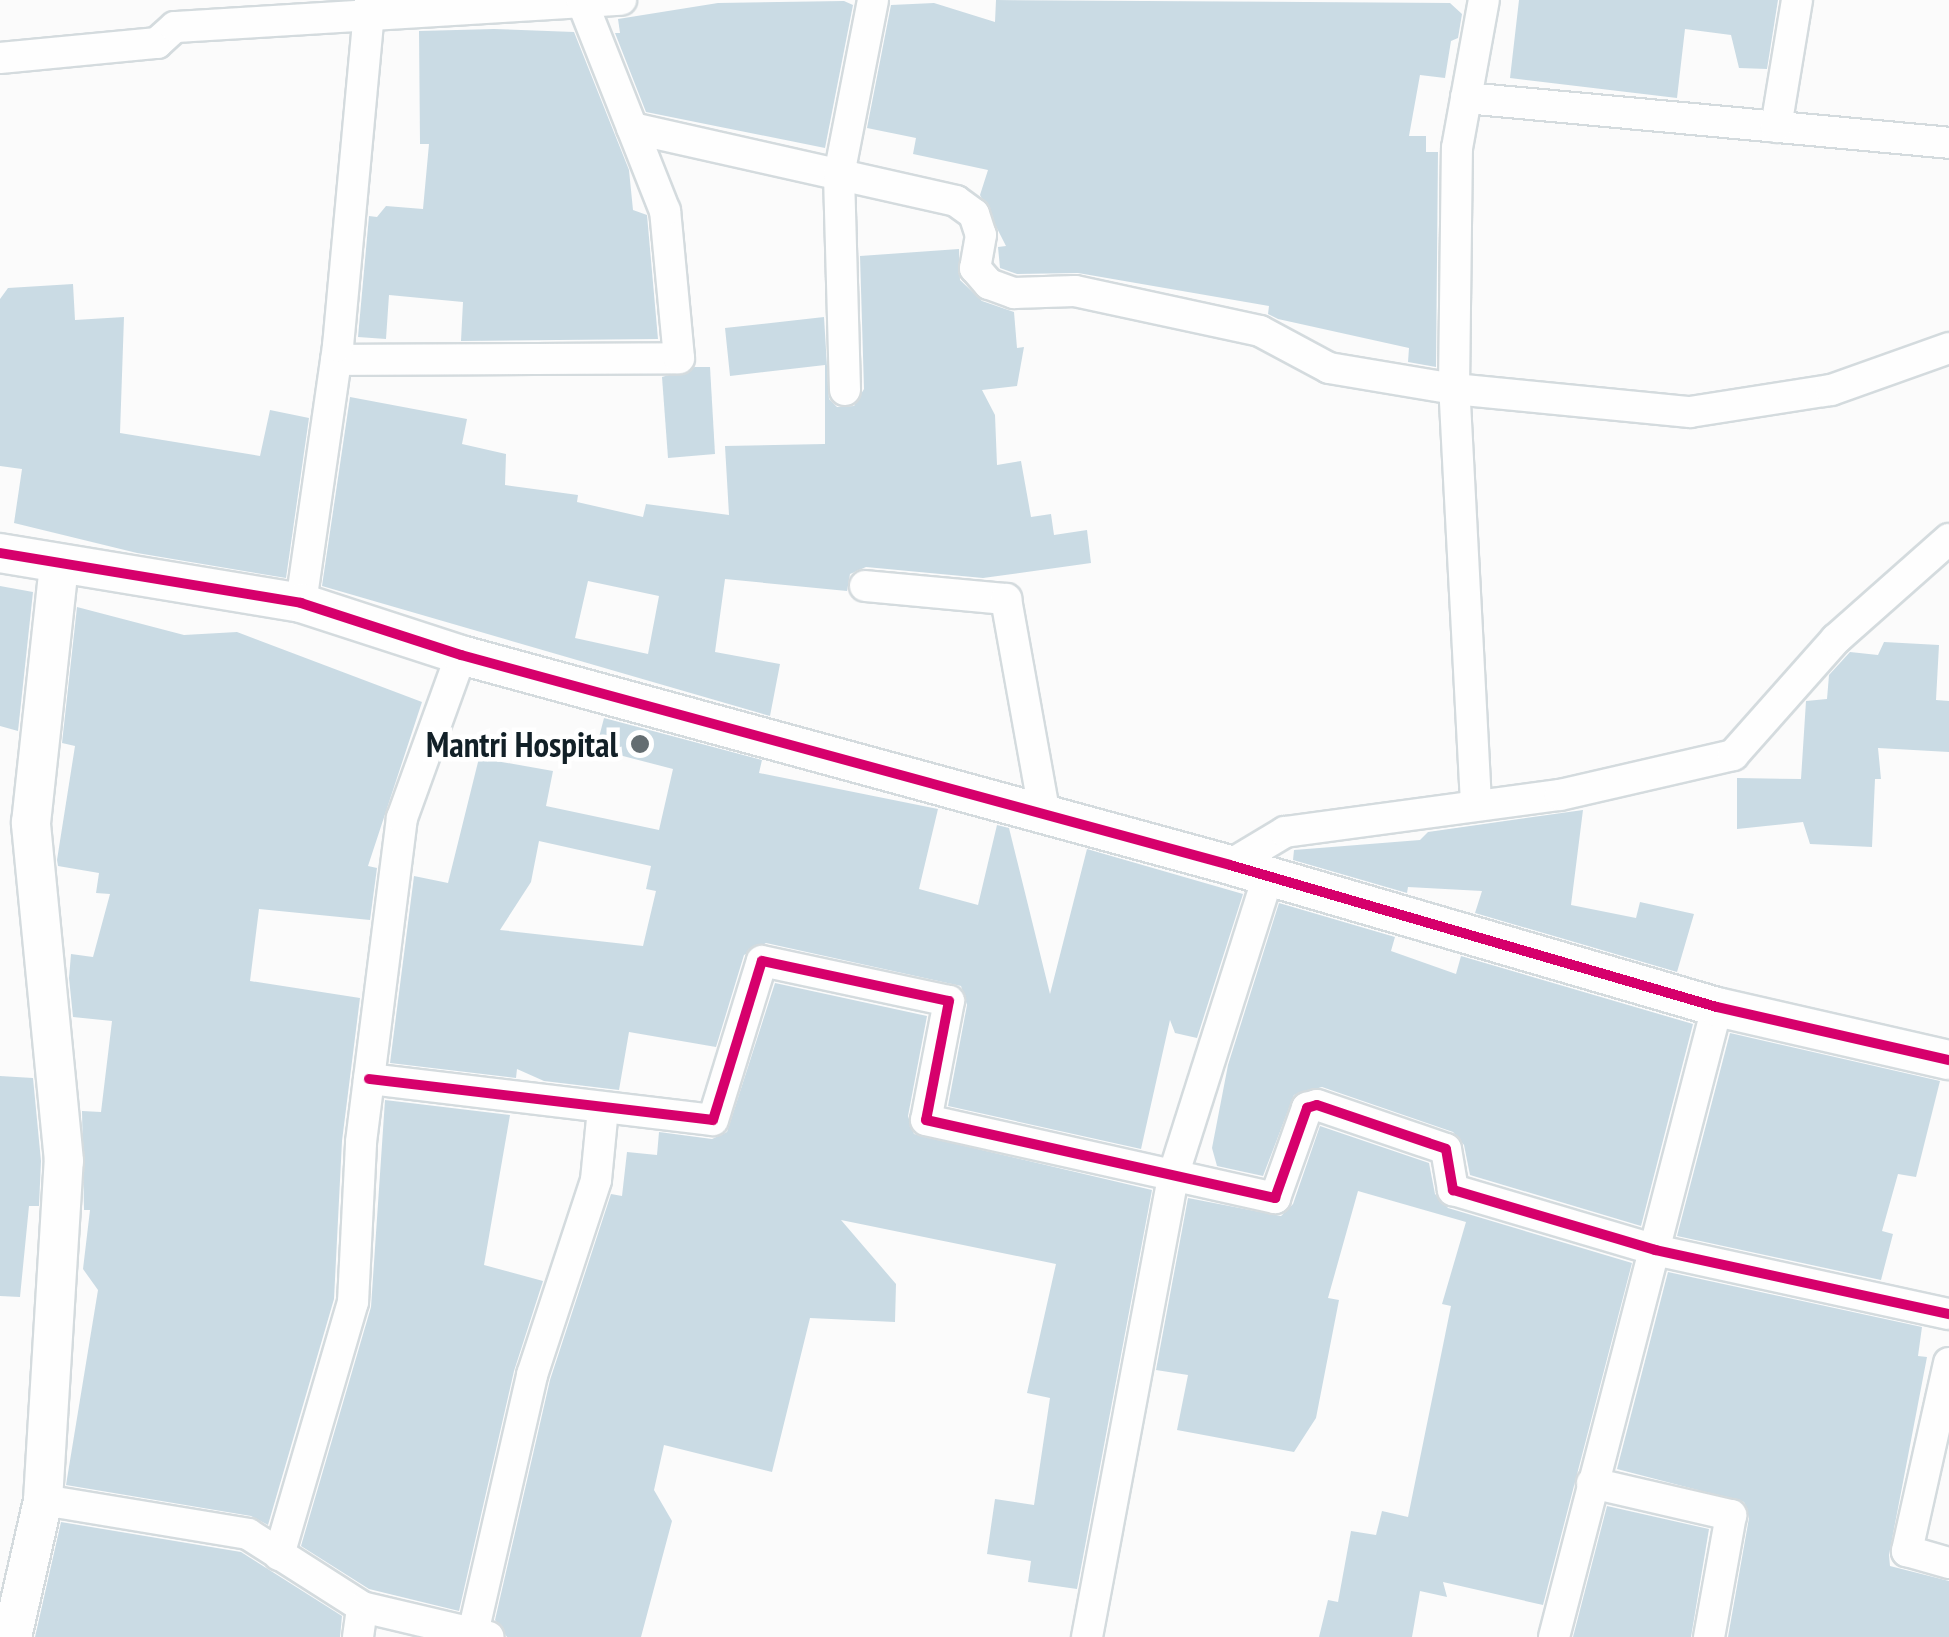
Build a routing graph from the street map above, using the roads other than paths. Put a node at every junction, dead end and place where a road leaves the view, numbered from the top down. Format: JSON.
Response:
{"nodes":[{"id":1,"x":621,"y":0,"type":"edge"},
{"id":2,"x":873,"y":0,"type":"edge"},
{"id":3,"x":1484,"y":0,"type":"edge"},
{"id":4,"x":1797,"y":0,"type":"edge"},
{"id":5,"x":582,"y":1,"type":"edge"},
{"id":6,"x":370,"y":9,"type":"edge"},
{"id":7,"x":0,"y":58,"type":"edge"},
{"id":8,"x":1466,"y":98,"type":"junction"},
{"id":9,"x":1776,"y":127,"type":"junction"},
{"id":10,"x":632,"y":128,"type":"junction"},
{"id":11,"x":1949,"y":143,"type":"edge"},
{"id":12,"x":839,"y":175,"type":"junction"},
{"id":13,"x":1949,"y":348,"type":"edge"},
{"id":14,"x":336,"y":360,"type":"junction"},
{"id":15,"x":1454,"y":389,"type":"junction"},
{"id":16,"x":846,"y":390,"type":"dead end"},
{"id":17,"x":1949,"y":539,"type":"edge"},
{"id":18,"x":0,"y":553,"type":"edge"},
{"id":19,"x":59,"y":564,"type":"junction"},
{"id":20,"x":866,"y":586,"type":"dead end"},
{"id":21,"x":301,"y":603,"type":"junction"},
{"id":22,"x":461,"y":656,"type":"junction"},
{"id":23,"x":1476,"y":802,"type":"junction"},
{"id":24,"x":1045,"y":814,"type":"junction"},
{"id":25,"x":1230,"y":865,"type":"junction"},
{"id":26,"x":1268,"y":877,"type":"junction"},
{"id":27,"x":1716,"y":1007,"type":"junction"},
{"id":28,"x":1949,"y":1060,"type":"edge"},
{"id":29,"x":369,"y":1080,"type":"junction"},
{"id":30,"x":603,"y":1109,"type":"junction"},
{"id":31,"x":1174,"y":1173,"type":"junction"},
{"id":32,"x":1655,"y":1250,"type":"junction"},
{"id":33,"x":1949,"y":1314,"type":"edge"},
{"id":34,"x":1949,"y":1362,"type":"edge"},
{"id":35,"x":1592,"y":1483,"type":"junction"},
{"id":36,"x":43,"y":1500,"type":"junction"},
{"id":37,"x":278,"y":1555,"type":"junction"},
{"id":38,"x":1949,"y":1563,"type":"edge"},
{"id":39,"x":12,"y":1582,"type":"edge"},
{"id":40,"x":360,"y":1622,"type":"edge"},
{"id":41,"x":481,"y":1635,"type":"edge"},
{"id":42,"x":12,"y":1637,"type":"edge"},
{"id":43,"x":1087,"y":1637,"type":"edge"},
{"id":44,"x":1554,"y":1637,"type":"edge"},
{"id":45,"x":1709,"y":1637,"type":"edge"}],
"edges":[{"from":1,"to":5,"type":"street"},
{"from":2,"to":12,"type":"street"},
{"from":3,"to":8,"type":"street"},
{"from":4,"to":9,"type":"street"},
{"from":5,"to":6,"type":"street"},
{"from":5,"to":10,"type":"street"},
{"from":6,"to":7,"type":"street"},
{"from":6,"to":14,"type":"street"},
{"from":8,"to":9,"type":"street"},
{"from":8,"to":15,"type":"street"},
{"from":9,"to":11,"type":"street"},
{"from":10,"to":12,"type":"street"},
{"from":10,"to":14,"type":"street"},
{"from":12,"to":15,"type":"street"},
{"from":12,"to":16,"type":"street"},
{"from":13,"to":15,"type":"street"},
{"from":14,"to":21,"type":"street"},
{"from":15,"to":23,"type":"street"},
{"from":17,"to":23,"type":"street"},
{"from":18,"to":19,"type":"street"},
{"from":19,"to":21,"type":"street"},
{"from":19,"to":36,"type":"street"},
{"from":20,"to":24,"type":"street"},
{"from":21,"to":22,"type":"street"},
{"from":22,"to":24,"type":"street"},
{"from":22,"to":29,"type":"street"},
{"from":23,"to":25,"type":"street"},
{"from":24,"to":25,"type":"street"},
{"from":25,"to":26,"type":"street"},
{"from":26,"to":27,"type":"street"},
{"from":26,"to":31,"type":"street"},
{"from":27,"to":28,"type":"street"},
{"from":27,"to":32,"type":"street"},
{"from":29,"to":30,"type":"street"},
{"from":29,"to":37,"type":"street"},
{"from":30,"to":31,"type":"street"},
{"from":30,"to":41,"type":"street"},
{"from":31,"to":32,"type":"street"},
{"from":31,"to":43,"type":"street"},
{"from":32,"to":33,"type":"street"},
{"from":32,"to":35,"type":"street"},
{"from":34,"to":38,"type":"street"},
{"from":35,"to":44,"type":"street"},
{"from":35,"to":45,"type":"street"},
{"from":36,"to":37,"type":"street"},
{"from":36,"to":39,"type":"street"},
{"from":37,"to":40,"type":"street"},
{"from":39,"to":42,"type":"street"},
{"from":40,"to":41,"type":"street"}]}
